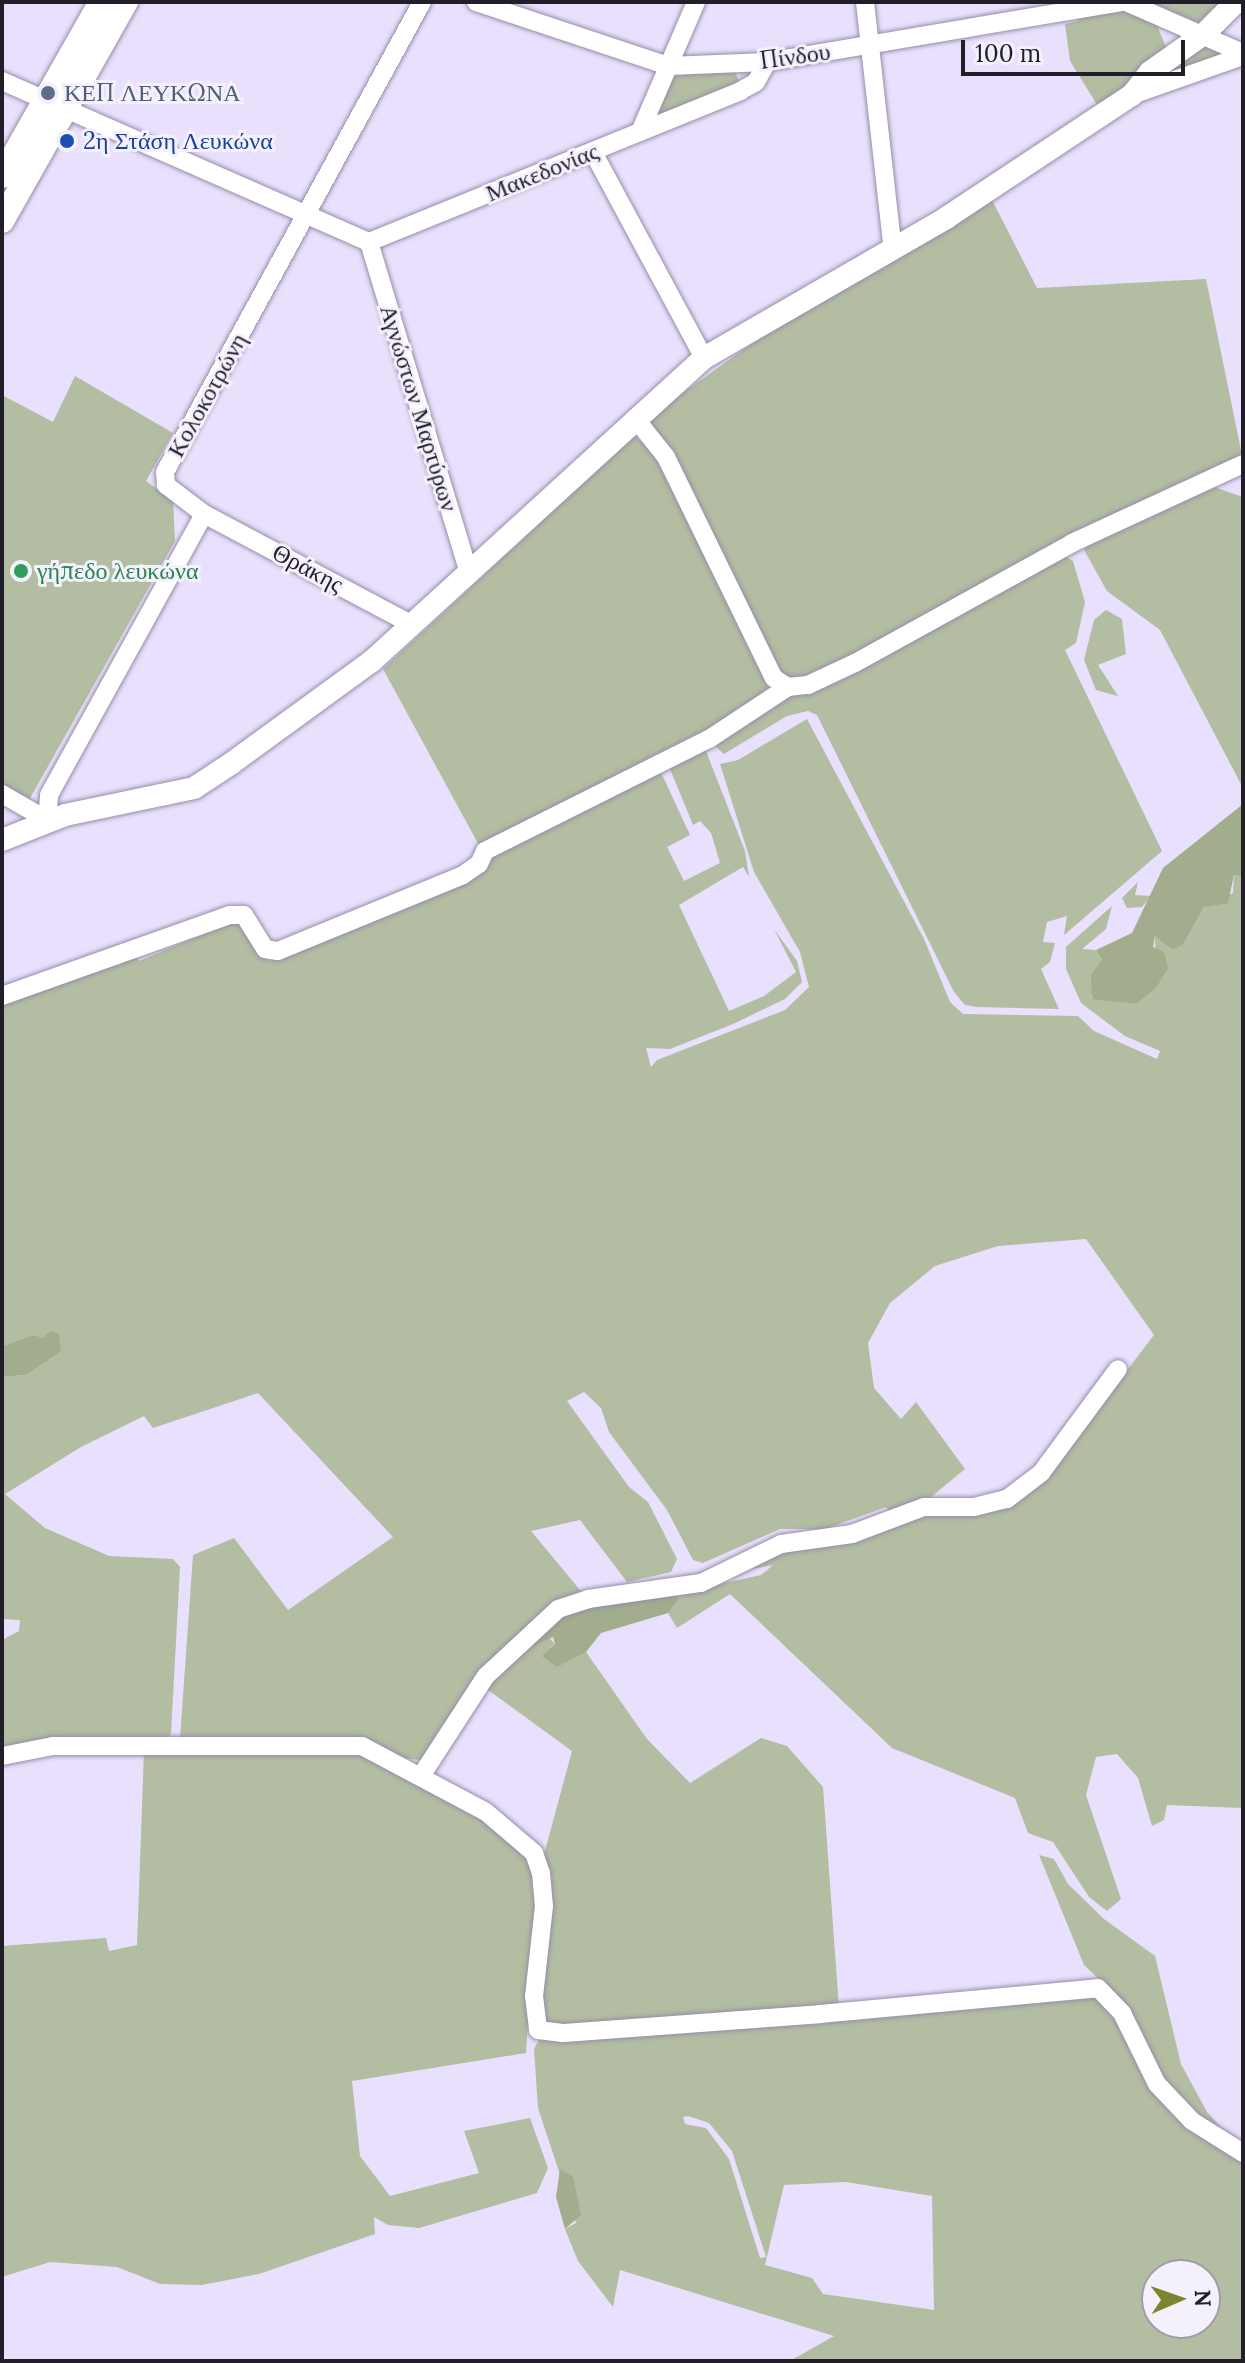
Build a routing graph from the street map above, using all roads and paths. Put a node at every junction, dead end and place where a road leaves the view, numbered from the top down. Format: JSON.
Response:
{"nodes":[{"id":1,"x":101,"y":2,"type":"edge"},
{"id":2,"x":126,"y":2,"type":"edge"},
{"id":3,"x":422,"y":2,"type":"edge"},
{"id":4,"x":476,"y":2,"type":"edge"},
{"id":5,"x":696,"y":2,"type":"edge"},
{"id":6,"x":865,"y":2,"type":"edge"},
{"id":7,"x":1120,"y":2,"type":"edge"},
{"id":8,"x":1126,"y":2,"type":"edge"},
{"id":9,"x":1236,"y":2,"type":"edge"},
{"id":10,"x":1173,"y":23,"type":"junction"},
{"id":11,"x":1205,"y":33,"type":"junction"},
{"id":12,"x":869,"y":44,"type":"junction"},
{"id":13,"x":1243,"y":54,"type":"edge"},
{"id":14,"x":1169,"y":60,"type":"junction"},
{"id":15,"x":767,"y":62,"type":"junction"},
{"id":16,"x":668,"y":66,"type":"junction"},
{"id":17,"x":2,"y":81,"type":"edge"},
{"id":18,"x":1124,"y":100,"type":"junction"},
{"id":19,"x":57,"y":102,"type":"junction"},
{"id":20,"x":640,"y":132,"type":"junction"},
{"id":21,"x":593,"y":152,"type":"junction"},
{"id":22,"x":2,"y":176,"type":"edge"},
{"id":23,"x":306,"y":216,"type":"junction"},
{"id":24,"x":2,"y":221,"type":"edge"},
{"id":25,"x":369,"y":242,"type":"junction"},
{"id":26,"x":893,"y":250,"type":"junction"},
{"id":27,"x":704,"y":358,"type":"junction"},
{"id":28,"x":635,"y":418,"type":"junction"},
{"id":29,"x":1243,"y":464,"type":"edge"},
{"id":30,"x":204,"y":514,"type":"junction"},
{"id":31,"x":469,"y":573,"type":"junction"},
{"id":32,"x":411,"y":624,"type":"junction"},
{"id":33,"x":788,"y":687,"type":"junction"},
{"id":34,"x":2,"y":794,"type":"edge"},
{"id":35,"x":47,"y":820,"type":"junction"},
{"id":36,"x":2,"y":840,"type":"edge"},
{"id":37,"x":2,"y":996,"type":"edge"},
{"id":38,"x":1118,"y":1369,"type":"dead end"},
{"id":39,"x":2,"y":1756,"type":"edge"},
{"id":40,"x":421,"y":1776,"type":"junction"},
{"id":41,"x":1243,"y":2153,"type":"edge"}],
"edges":[{"from":1,"to":19,"type":"main road"},
{"from":2,"to":19,"type":"main road"},
{"from":3,"to":23,"type":"street","name":"Κολοκοτρώνη"},
{"from":4,"to":16,"type":"street","name":"Πίνδου"},
{"from":5,"to":16,"type":"street"},
{"from":6,"to":12,"type":"street"},
{"from":7,"to":12,"type":"street","name":"Πίνδου"},
{"from":8,"to":10,"type":"street"},
{"from":9,"to":11,"type":"street"},
{"from":10,"to":11,"type":"street"},
{"from":10,"to":14,"type":"street"},
{"from":11,"to":13,"type":"street"},
{"from":11,"to":14,"type":"street"},
{"from":12,"to":15,"type":"street","name":"Πίνδου"},
{"from":12,"to":26,"type":"street"},
{"from":13,"to":18,"type":"street"},
{"from":14,"to":18,"type":"street"},
{"from":15,"to":16,"type":"street","name":"Πίνδου"},
{"from":15,"to":20,"type":"street","name":"Μακεδονίας"},
{"from":16,"to":20,"type":"street"},
{"from":17,"to":19,"type":"street"},
{"from":18,"to":26,"type":"street"},
{"from":19,"to":22,"type":"main road"},
{"from":19,"to":23,"type":"street"},
{"from":19,"to":24,"type":"main road"},
{"from":20,"to":21,"type":"street","name":"Μακεδονίας"},
{"from":21,"to":25,"type":"street","name":"Μακεδονίας"},
{"from":21,"to":27,"type":"street"},
{"from":23,"to":25,"type":"street"},
{"from":23,"to":30,"type":"street","name":"Κολοκοτρώνη"},
{"from":25,"to":31,"type":"street","name":"Αγνώστων Μαρτύρων"},
{"from":26,"to":27,"type":"street"},
{"from":27,"to":28,"type":"street"},
{"from":28,"to":31,"type":"street"},
{"from":28,"to":33,"type":"street"},
{"from":29,"to":33,"type":"street"},
{"from":30,"to":32,"type":"street","name":"Θράκης"},
{"from":30,"to":35,"type":"street"},
{"from":31,"to":32,"type":"street"},
{"from":32,"to":35,"type":"street"},
{"from":33,"to":37,"type":"street"},
{"from":34,"to":35,"type":"street"},
{"from":35,"to":36,"type":"street"},
{"from":38,"to":40,"type":"street"},
{"from":39,"to":40,"type":"street"},
{"from":40,"to":41,"type":"street"}]}
